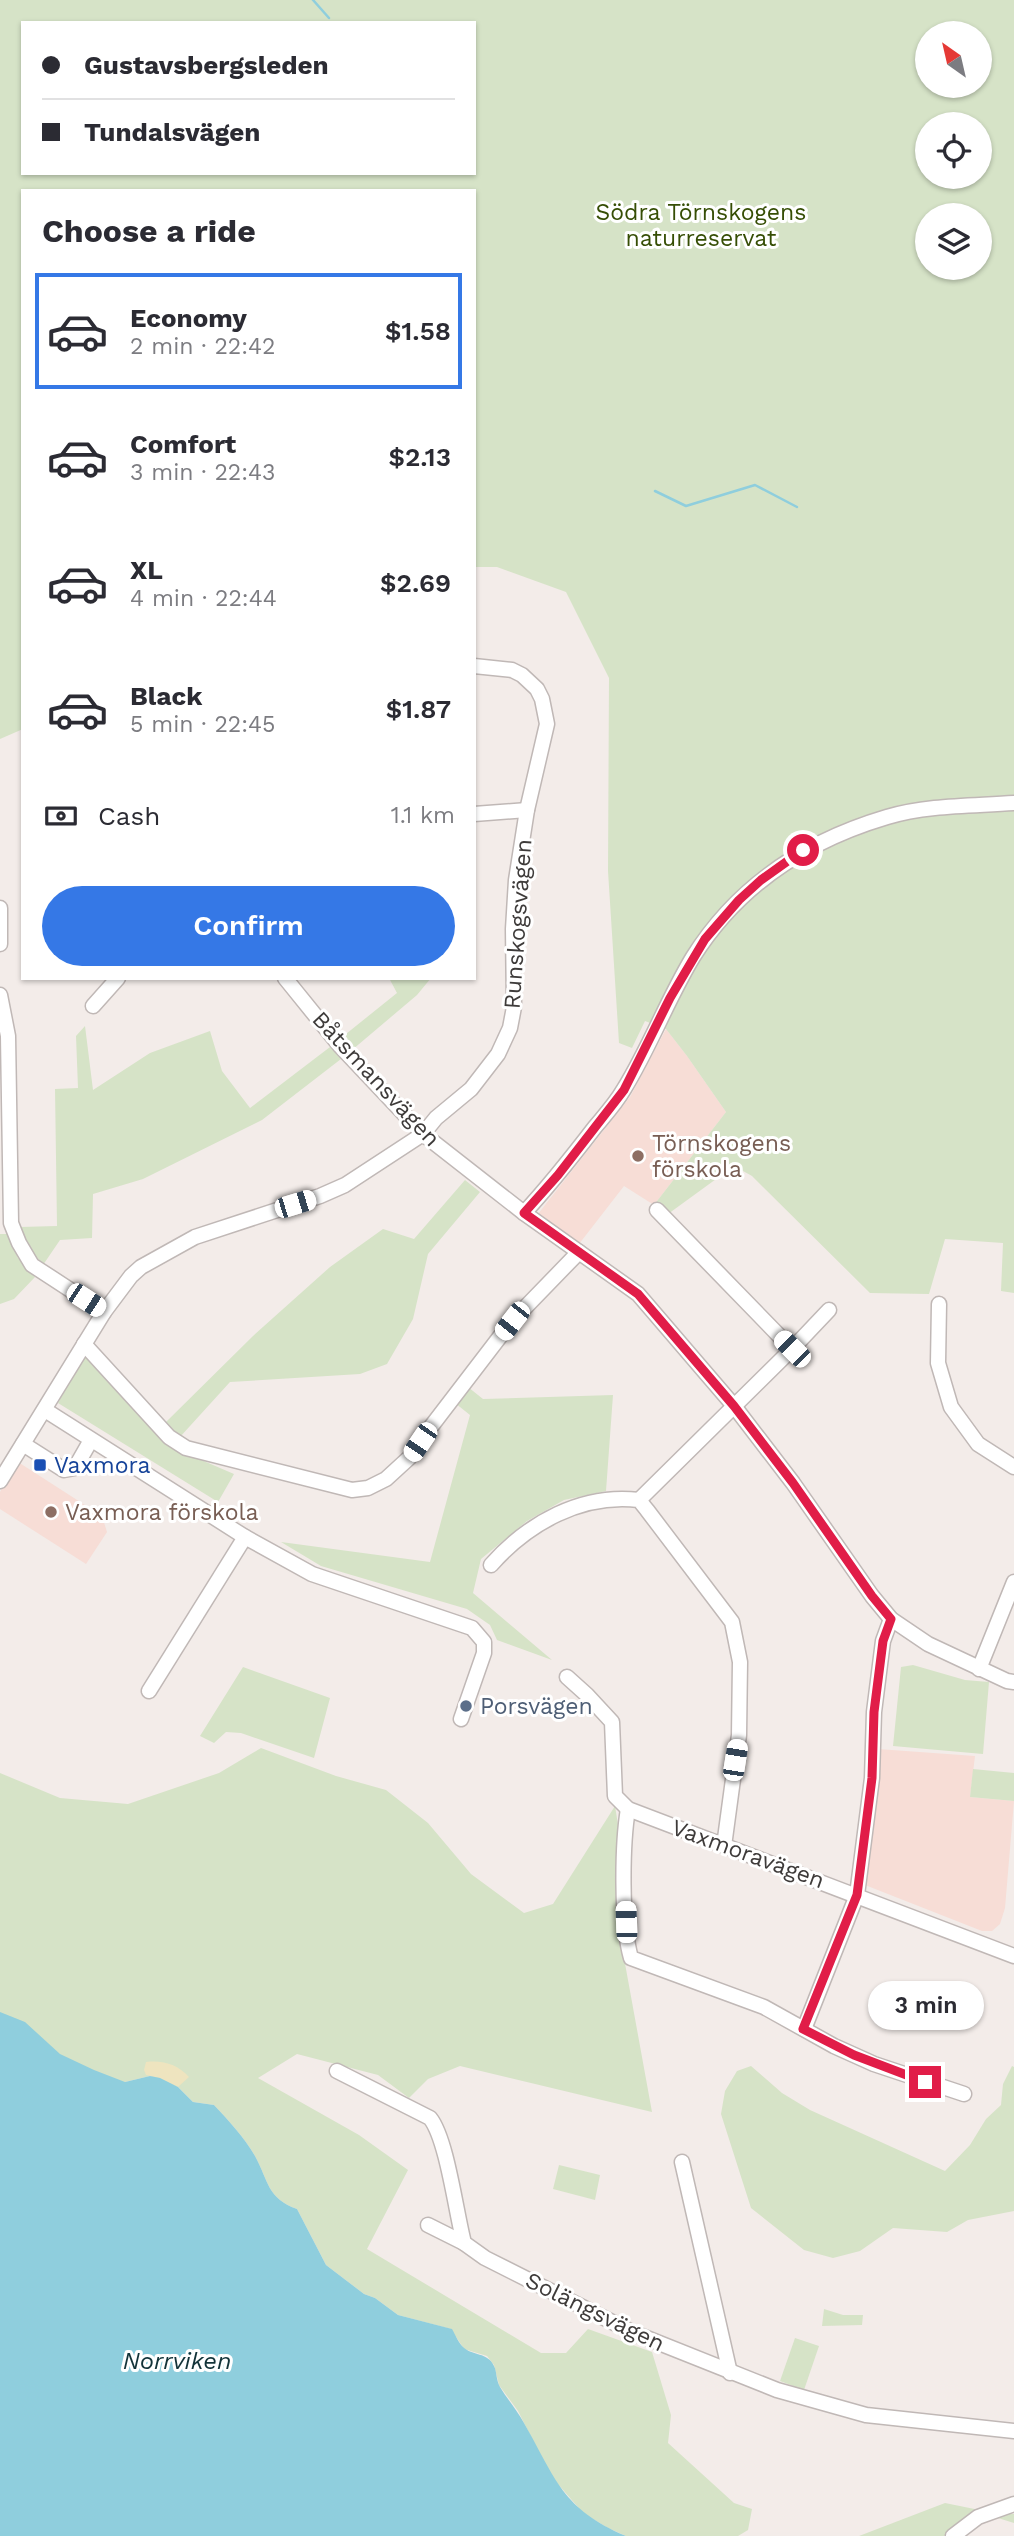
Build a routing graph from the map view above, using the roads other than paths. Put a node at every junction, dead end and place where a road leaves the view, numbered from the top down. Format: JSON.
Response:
{"nodes":[{"id":1,"x":476,"y":666,"type":"edge"},
{"id":2,"x":1014,"y":803,"type":"edge"},
{"id":3,"x":527,"y":810,"type":"junction"},
{"id":4,"x":476,"y":814,"type":"edge"},
{"id":5,"x":0,"y":908,"type":"edge"},
{"id":6,"x":0,"y":944,"type":"edge"},
{"id":7,"x":116,"y":980,"type":"edge"},
{"id":8,"x":287,"y":980,"type":"edge"},
{"id":9,"x":0,"y":995,"type":"edge"},
{"id":10,"x":93,"y":1006,"type":"dead end"},
{"id":11,"x":422,"y":1134,"type":"junction"},
{"id":12,"x":657,"y":1210,"type":"dead end"},
{"id":13,"x":524,"y":1213,"type":"junction"},
{"id":14,"x":579,"y":1252,"type":"junction"},
{"id":15,"x":939,"y":1304,"type":"dead end"},
{"id":16,"x":829,"y":1311,"type":"dead end"},
{"id":17,"x":104,"y":1312,"type":"junction"},
{"id":18,"x":84,"y":1344,"type":"junction"},
{"id":19,"x":792,"y":1349,"type":"junction"},
{"id":20,"x":734,"y":1406,"type":"junction"},
{"id":21,"x":45,"y":1410,"type":"junction"},
{"id":22,"x":92,"y":1440,"type":"junction"},
{"id":23,"x":23,"y":1444,"type":"junction"},
{"id":24,"x":1014,"y":1467,"type":"edge"},
{"id":25,"x":0,"y":1481,"type":"edge"},
{"id":26,"x":639,"y":1500,"type":"junction"},
{"id":27,"x":246,"y":1537,"type":"junction"},
{"id":28,"x":491,"y":1565,"type":"dead end"},
{"id":29,"x":1014,"y":1582,"type":"edge"},
{"id":30,"x":891,"y":1619,"type":"junction"},
{"id":31,"x":979,"y":1669,"type":"junction"},
{"id":32,"x":567,"y":1677,"type":"dead end"},
{"id":33,"x":1014,"y":1682,"type":"edge"},
{"id":34,"x":149,"y":1691,"type":"dead end"},
{"id":35,"x":461,"y":1719,"type":"dead end"},
{"id":36,"x":628,"y":1809,"type":"junction"},
{"id":37,"x":724,"y":1846,"type":"junction"},
{"id":38,"x":857,"y":1895,"type":"junction"},
{"id":39,"x":1014,"y":1956,"type":"edge"},
{"id":40,"x":803,"y":2029,"type":"junction"},
{"id":41,"x":337,"y":2071,"type":"dead end"},
{"id":42,"x":964,"y":2094,"type":"dead end"},
{"id":43,"x":682,"y":2162,"type":"dead end"},
{"id":44,"x":428,"y":2225,"type":"dead end"},
{"id":45,"x":464,"y":2243,"type":"junction"},
{"id":46,"x":730,"y":2373,"type":"junction"},
{"id":47,"x":1014,"y":2431,"type":"edge"},
{"id":48,"x":1014,"y":2504,"type":"edge"},
{"id":49,"x":953,"y":2536,"type":"edge"}],
"edges":[{"from":1,"to":3,"type":"street","name":"Runskogsvägen"},
{"from":2,"to":13,"type":"street"},
{"from":3,"to":4,"type":"street"},
{"from":3,"to":11,"type":"street","name":"Runskogsvägen"},
{"from":5,"to":6,"type":"street"},
{"from":7,"to":10,"type":"street"},
{"from":8,"to":11,"type":"street","name":"Båtsmansvägen"},
{"from":9,"to":17,"type":"street"},
{"from":11,"to":13,"type":"street","name":"Båtsmansvägen"},
{"from":11,"to":17,"type":"street","name":"Runskogsvägen"},
{"from":12,"to":19,"type":"street"},
{"from":13,"to":14,"type":"street","name":"Båtsmansvägen"},
{"from":14,"to":18,"type":"street"},
{"from":14,"to":20,"type":"street","name":"Båtsmansvägen"},
{"from":15,"to":24,"type":"street"},
{"from":16,"to":19,"type":"street"},
{"from":17,"to":18,"type":"street","name":"Runskogsvägen"},
{"from":18,"to":21,"type":"street","name":"Runskogsvägen"},
{"from":19,"to":20,"type":"street"},
{"from":20,"to":26,"type":"street"},
{"from":20,"to":30,"type":"street","name":"Båtsmansvägen"},
{"from":21,"to":22,"type":"street"},
{"from":21,"to":23,"type":"street"},
{"from":22,"to":23,"type":"street"},
{"from":22,"to":27,"type":"street"},
{"from":23,"to":25,"type":"street"},
{"from":26,"to":28,"type":"street"},
{"from":26,"to":37,"type":"street"},
{"from":27,"to":34,"type":"street"},
{"from":27,"to":35,"type":"street"},
{"from":29,"to":31,"type":"street"},
{"from":30,"to":31,"type":"street","name":"Båtsmansvägen"},
{"from":30,"to":38,"type":"street"},
{"from":31,"to":33,"type":"street","name":"Båtsmansvägen"},
{"from":32,"to":36,"type":"street"},
{"from":36,"to":37,"type":"street","name":"Vaxmoravägen"},
{"from":36,"to":40,"type":"street"},
{"from":37,"to":38,"type":"street","name":"Vaxmoravägen"},
{"from":38,"to":39,"type":"street","name":"Vaxmoravägen"},
{"from":38,"to":40,"type":"street"},
{"from":40,"to":42,"type":"street"},
{"from":41,"to":45,"type":"street"},
{"from":43,"to":46,"type":"street"},
{"from":44,"to":45,"type":"street","name":"Solängsvägen"},
{"from":45,"to":46,"type":"street","name":"Solängsvägen"},
{"from":46,"to":47,"type":"street","name":"Solängsvägen"},
{"from":48,"to":49,"type":"street"}]}
